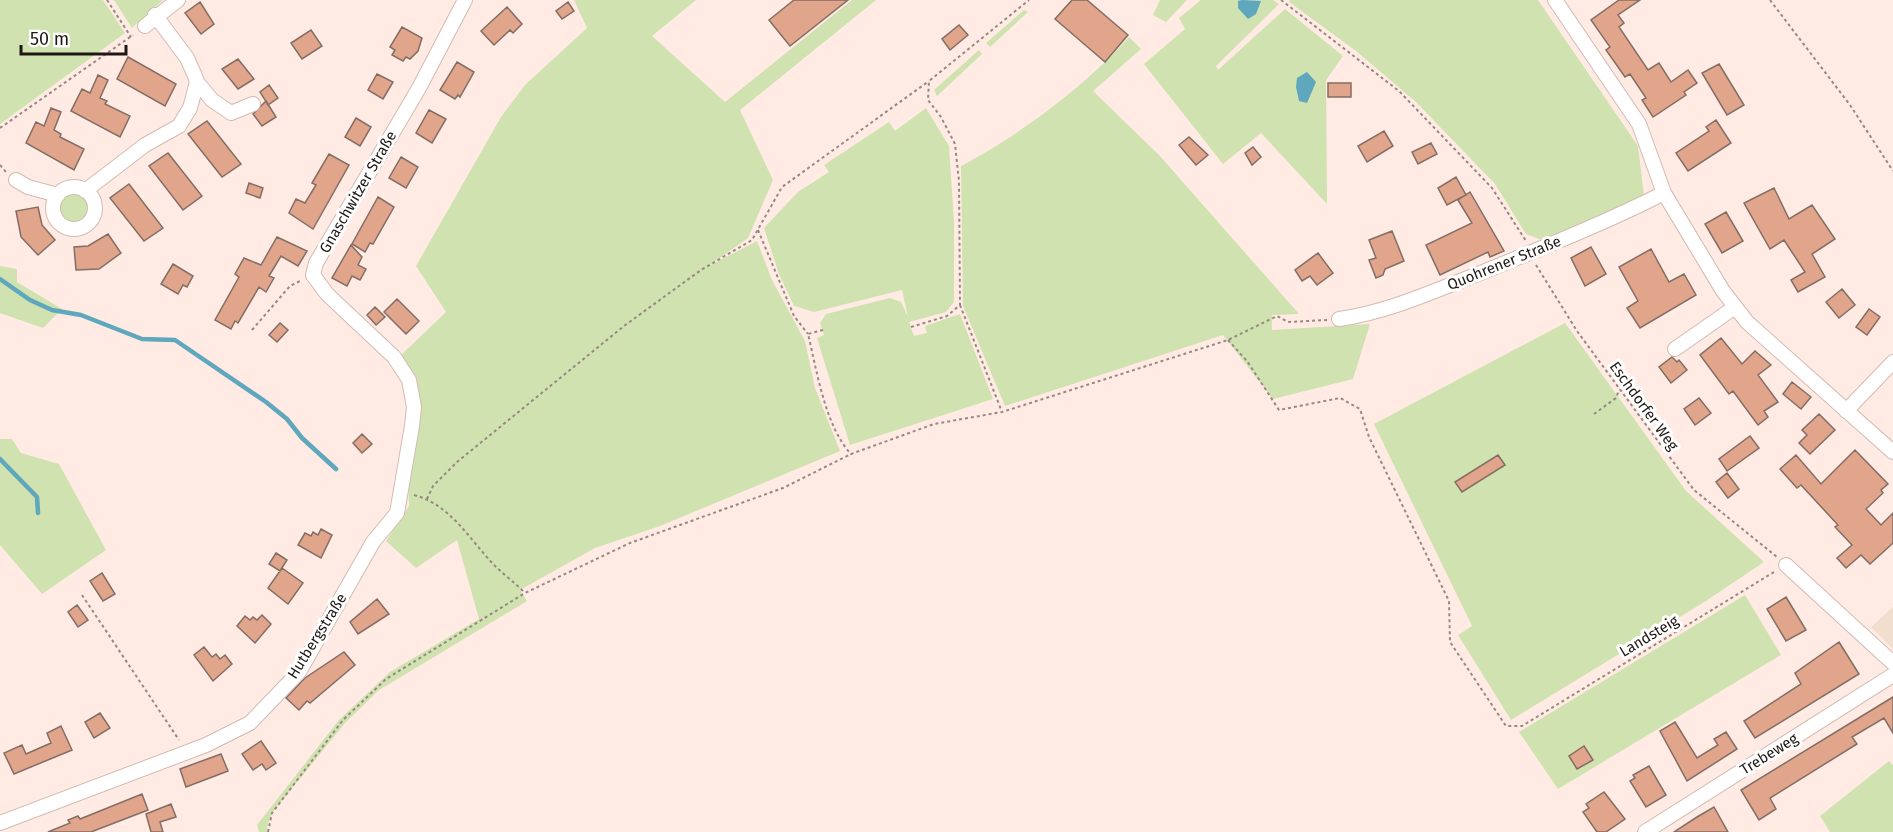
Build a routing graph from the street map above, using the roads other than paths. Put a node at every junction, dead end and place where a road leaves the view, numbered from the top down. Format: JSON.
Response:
{"nodes":[{"id":1,"x":178,"y":0,"type":"edge"},
{"id":2,"x":1555,"y":0,"type":"edge"},
{"id":3,"x":464,"y":4,"type":"edge"},
{"id":4,"x":155,"y":15,"type":"junction"},
{"id":5,"x":145,"y":26,"type":"road end"},
{"id":6,"x":197,"y":82,"type":"junction"},
{"id":7,"x":253,"y":104,"type":"dead end"},
{"id":8,"x":16,"y":180,"type":"dead end"},
{"id":9,"x":85,"y":190,"type":"junction"},
{"id":10,"x":1664,"y":193,"type":"junction"},
{"id":11,"x":58,"y":195,"type":"junction"},
{"id":12,"x":1735,"y":307,"type":"junction"},
{"id":13,"x":1340,"y":319,"type":"road end"},
{"id":14,"x":1675,"y":350,"type":"dead end"},
{"id":15,"x":394,"y":357,"type":"joint"},
{"id":16,"x":1893,"y":362,"type":"edge"},
{"id":17,"x":1846,"y":411,"type":"junction"},
{"id":18,"x":1893,"y":453,"type":"edge"},
{"id":19,"x":1786,"y":565,"type":"road end"},
{"id":20,"x":1893,"y":663,"type":"edge"},
{"id":21,"x":1893,"y":675,"type":"edge"},
{"id":22,"x":0,"y":823,"type":"edge"},
{"id":23,"x":1645,"y":832,"type":"edge"}],
"edges":[{"from":1,"to":4,"type":"street"},
{"from":2,"to":10,"type":"street"},
{"from":3,"to":15,"type":"street","name":"Gnaschwitzer Straße"},
{"from":4,"to":5,"type":"street"},
{"from":4,"to":6,"type":"street"},
{"from":6,"to":7,"type":"street"},
{"from":6,"to":9,"type":"street"},
{"from":8,"to":11,"type":"street"},
{"from":9,"to":11,"type":"street"},
{"from":9,"to":11,"type":"street"},
{"from":10,"to":12,"type":"street"},
{"from":10,"to":13,"type":"street","name":"Quohrener Straße"},
{"from":12,"to":14,"type":"street"},
{"from":12,"to":17,"type":"street"},
{"from":15,"to":22,"type":"street","name":"Hutbergstraße"},
{"from":16,"to":17,"type":"street"},
{"from":17,"to":18,"type":"street"},
{"from":19,"to":20,"type":"street"},
{"from":21,"to":23,"type":"street","name":"Trebeweg"}]}
